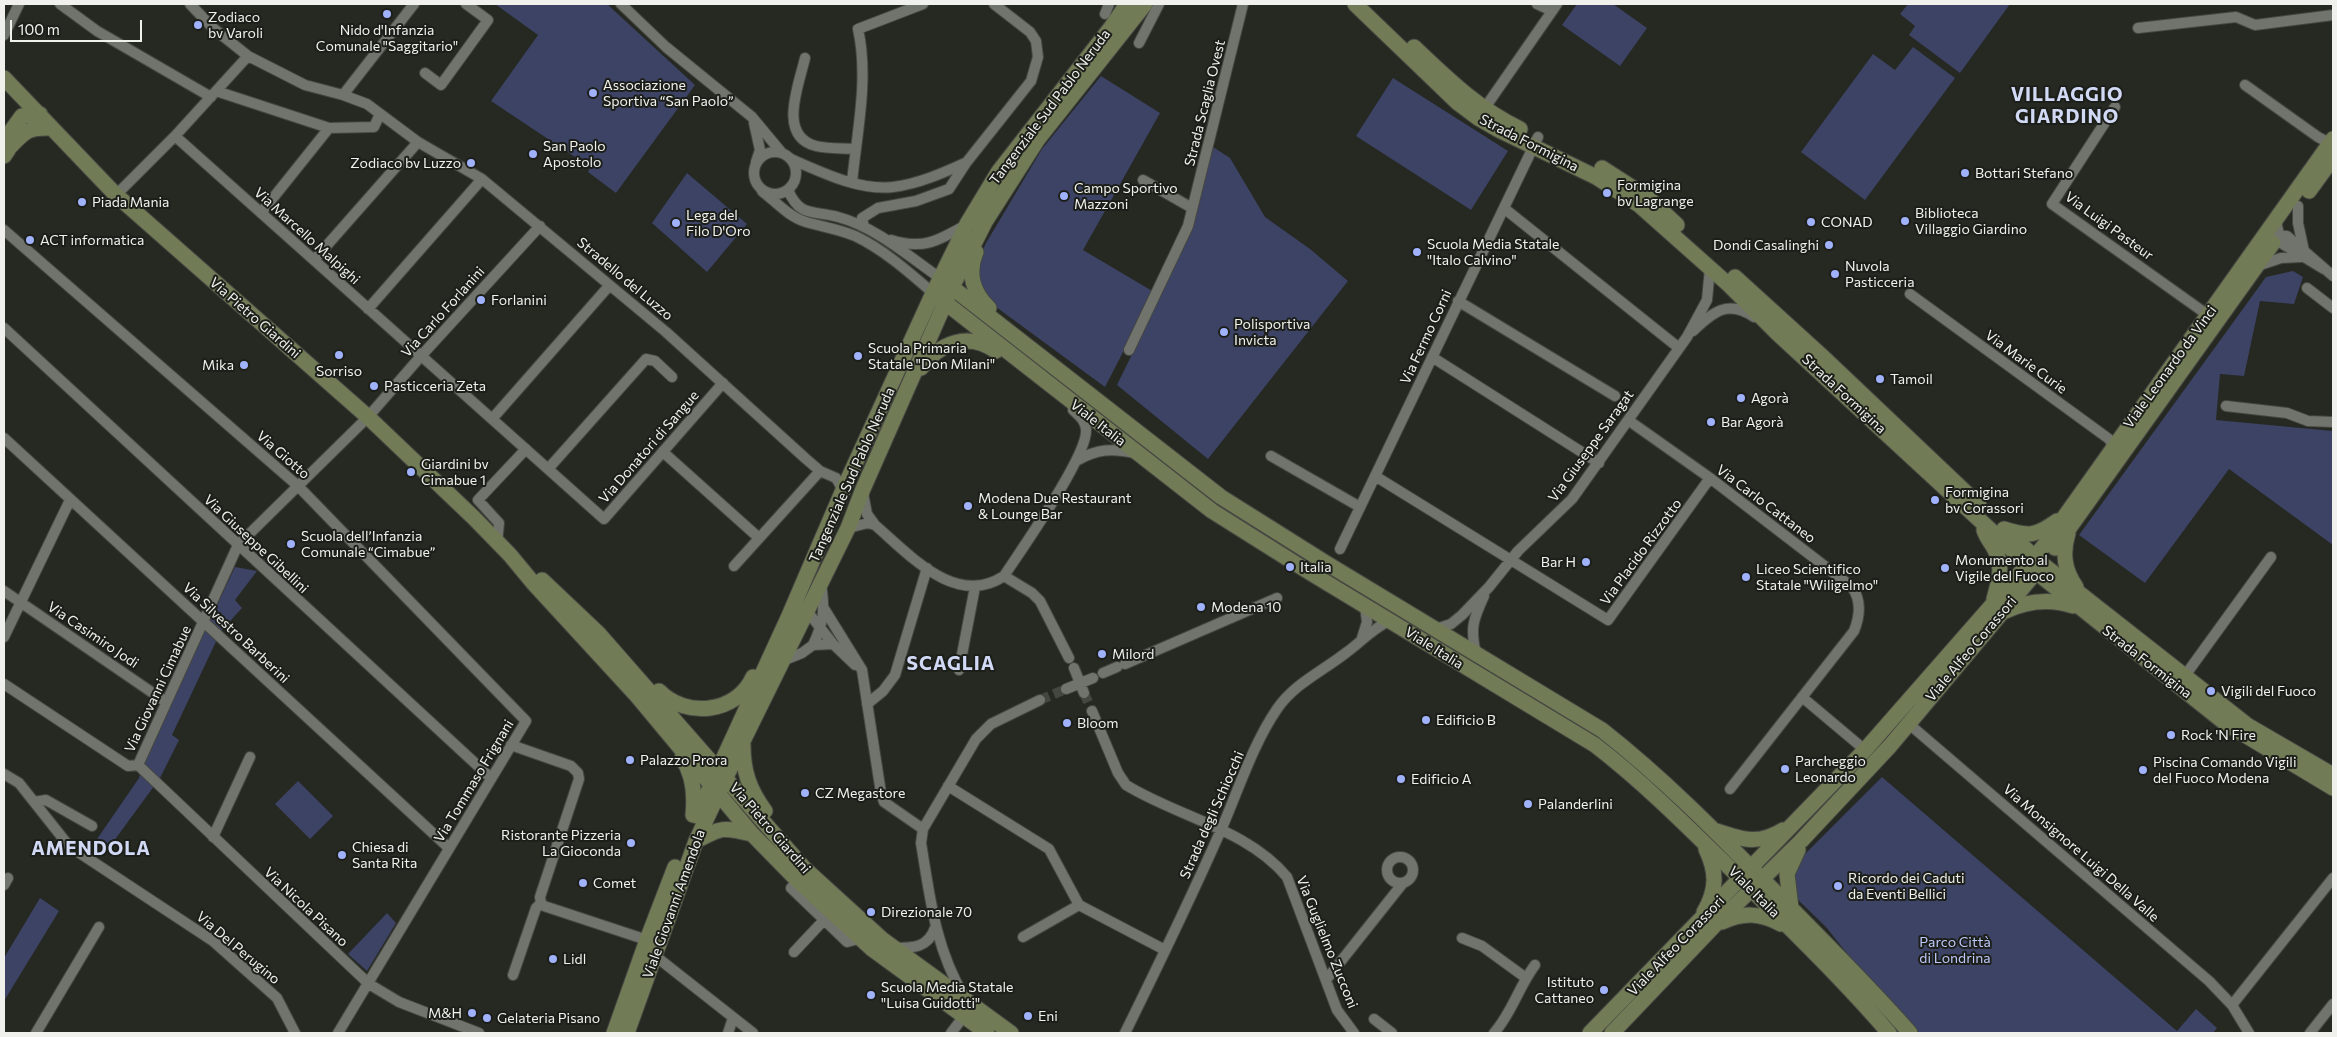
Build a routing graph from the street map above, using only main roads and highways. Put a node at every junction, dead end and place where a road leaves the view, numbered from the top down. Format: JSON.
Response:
{"nodes":[{"id":1,"x":1127,"y":4,"type":"edge"},
{"id":2,"x":1145,"y":4,"type":"edge"},
{"id":3,"x":1355,"y":4,"type":"edge"},
{"id":4,"x":1368,"y":4,"type":"edge"},
{"id":5,"x":4,"y":78,"type":"edge"},
{"id":6,"x":1481,"y":114,"type":"junction"},
{"id":7,"x":37,"y":121,"type":"junction"},
{"id":8,"x":2333,"y":146,"type":"edge"},
{"id":9,"x":6,"y":153,"type":"edge"},
{"id":10,"x":985,"y":222,"type":"junction"},
{"id":11,"x":1675,"y":224,"type":"junction"},
{"id":12,"x":2277,"y":228,"type":"junction"},
{"id":13,"x":946,"y":283,"type":"junction"},
{"id":14,"x":939,"y":298,"type":"junction"},
{"id":15,"x":2213,"y":318,"type":"junction"},
{"id":16,"x":1024,"y":366,"type":"junction"},
{"id":17,"x":1057,"y":369,"type":"junction"},
{"id":18,"x":909,"y":382,"type":"junction"},
{"id":19,"x":832,"y":518,"type":"junction"},
{"id":20,"x":1981,"y":521,"type":"junction"},
{"id":21,"x":2068,"y":521,"type":"junction"},
{"id":22,"x":2004,"y":529,"type":"junction"},
{"id":23,"x":510,"y":554,"type":"junction"},
{"id":24,"x":2035,"y":564,"type":"junction"},
{"id":25,"x":2081,"y":602,"type":"junction"},
{"id":26,"x":1997,"y":608,"type":"junction"},
{"id":27,"x":807,"y":611,"type":"junction"},
{"id":28,"x":788,"y":618,"type":"junction"},
{"id":29,"x":599,"y":634,"type":"junction"},
{"id":30,"x":637,"y":696,"type":"junction"},
{"id":31,"x":744,"y":739,"type":"junction"},
{"id":32,"x":1865,"y":750,"type":"junction"},
{"id":33,"x":1870,"y":768,"type":"junction"},
{"id":34,"x":722,"y":773,"type":"junction"},
{"id":35,"x":2333,"y":775,"type":"edge"},
{"id":36,"x":714,"y":788,"type":"junction"},
{"id":37,"x":2333,"y":788,"type":"edge"},
{"id":38,"x":1797,"y":821,"type":"junction"},
{"id":39,"x":1715,"y":830,"type":"junction"},
{"id":40,"x":752,"y":834,"type":"junction"},
{"id":41,"x":693,"y":836,"type":"junction"},
{"id":42,"x":1702,"y":841,"type":"junction"},
{"id":43,"x":1800,"y":841,"type":"junction"},
{"id":44,"x":1757,"y":873,"type":"junction"},
{"id":45,"x":797,"y":879,"type":"junction"},
{"id":46,"x":1746,"y":884,"type":"junction"},
{"id":47,"x":1791,"y":908,"type":"junction"},
{"id":48,"x":1714,"y":926,"type":"junction"},
{"id":49,"x":1692,"y":929,"type":"junction"},
{"id":50,"x":1792,"y":930,"type":"junction"},
{"id":51,"x":966,"y":1010,"type":"junction"},
{"id":52,"x":614,"y":1033,"type":"edge"},
{"id":53,"x":627,"y":1033,"type":"edge"},
{"id":54,"x":987,"y":1033,"type":"edge"},
{"id":55,"x":1011,"y":1033,"type":"edge"},
{"id":56,"x":1590,"y":1033,"type":"edge"},
{"id":57,"x":1612,"y":1033,"type":"edge"},
{"id":58,"x":1889,"y":1033,"type":"edge"},
{"id":59,"x":1910,"y":1033,"type":"edge"}],
"edges":[{"from":1,"to":13,"type":"main road","name":"Tangenziale Sud Pablo Neruda"},
{"from":2,"to":10,"type":"main road","name":"Tangenziale Sud Pablo Neruda"},
{"from":3,"to":6,"type":"main road","name":"Strada Formigina"},
{"from":4,"to":6,"type":"main road","name":"Strada Formigina"},
{"from":5,"to":7,"type":"main road"},
{"from":6,"to":11,"type":"main road","name":"Strada Formigina"},
{"from":7,"to":9,"type":"main road"},
{"from":7,"to":23,"type":"main road","name":"Via Pietro Giardini"},
{"from":8,"to":12,"type":"main road","name":"Viale Leonardo da Vinci"},
{"from":8,"to":12,"type":"main road","name":"Viale Leonardo da Vinci"},
{"from":10,"to":13,"type":"main road","name":"Tangenziale Sud Pablo Neruda"},
{"from":10,"to":17,"type":"main road"},
{"from":11,"to":20,"type":"main road","name":"Strada Formigina"},
{"from":11,"to":22,"type":"main road","name":"Strada Formigina"},
{"from":12,"to":15,"type":"main road","name":"Viale Leonardo da Vinci"},
{"from":12,"to":15,"type":"main road","name":"Viale Leonardo da Vinci"},
{"from":13,"to":14,"type":"main road","name":"Tangenziale Sud Pablo Neruda"},
{"from":13,"to":17,"type":"main road"},
{"from":14,"to":16,"type":"main road","name":"Viale Italia"},
{"from":14,"to":18,"type":"main road","name":"Tangenziale Sud Pablo Neruda"},
{"from":14,"to":19,"type":"main road","name":"Tangenziale Sud Pablo Neruda"},
{"from":15,"to":21,"type":"main road","name":"Viale Leonardo da Vinci"},
{"from":16,"to":18,"type":"main road"},
{"from":16,"to":42,"type":"main road","name":"Viale Italia"},
{"from":17,"to":39,"type":"main road","name":"Viale Italia"},
{"from":18,"to":27,"type":"main road","name":"Tangenziale Sud Pablo Neruda"},
{"from":19,"to":27,"type":"main road"},
{"from":19,"to":28,"type":"main road","name":"Tangenziale Sud Pablo Neruda"},
{"from":20,"to":24,"type":"main road","name":"Strada Formigina"},
{"from":20,"to":26,"type":"main road"},
{"from":21,"to":22,"type":"main road"},
{"from":21,"to":24,"type":"main road","name":"Viale Alfeo Corassori"},
{"from":21,"to":25,"type":"main road"},
{"from":22,"to":24,"type":"main road","name":"Strada Formigina"},
{"from":23,"to":29,"type":"main road","name":"Via Pietro Giardini"},
{"from":23,"to":30,"type":"main road","name":"Via Pietro Giardini"},
{"from":24,"to":25,"type":"main road","name":"Strada Formigina"},
{"from":24,"to":26,"type":"main road","name":"Viale Alfeo Corassori"},
{"from":25,"to":26,"type":"main road"},
{"from":25,"to":35,"type":"main road","name":"Strada Formigina"},
{"from":25,"to":37,"type":"main road","name":"Strada Formigina"},
{"from":26,"to":32,"type":"main road","name":"Viale Alfeo Corassori"},
{"from":26,"to":33,"type":"main road","name":"Viale Alfeo Corassori"},
{"from":27,"to":31,"type":"main road","name":"Tangenziale Sud Pablo Neruda"},
{"from":28,"to":29,"type":"main road"},
{"from":28,"to":34,"type":"main road","name":"Tangenziale Sud Pablo Neruda"},
{"from":29,"to":34,"type":"main road","name":"Via Pietro Giardini"},
{"from":30,"to":36,"type":"main road","name":"Via Pietro Giardini"},
{"from":30,"to":41,"type":"main road"},
{"from":31,"to":34,"type":"main road","name":"Tangenziale Sud Pablo Neruda"},
{"from":31,"to":45,"type":"main road"},
{"from":32,"to":33,"type":"main road"},
{"from":32,"to":38,"type":"main road","name":"Viale Alfeo Corassori"},
{"from":33,"to":43,"type":"main road","name":"Viale Alfeo Corassori"},
{"from":34,"to":36,"type":"main road","name":"Tangenziale Sud Pablo Neruda"},
{"from":34,"to":45,"type":"main road","name":"Via Pietro Giardini"},
{"from":36,"to":40,"type":"main road","name":"Via Pietro Giardini"},
{"from":36,"to":41,"type":"main road","name":"Viale Giovanni Amendola"},
{"from":38,"to":39,"type":"main road"},
{"from":38,"to":44,"type":"main road","name":"Viale Alfeo Corassori"},
{"from":39,"to":44,"type":"main road","name":"Viale Italia"},
{"from":40,"to":41,"type":"main road"},
{"from":40,"to":45,"type":"main road","name":"Via Pietro Giardini"},
{"from":41,"to":52,"type":"main road","name":"Viale Giovanni Amendola"},
{"from":41,"to":53,"type":"main road","name":"Viale Giovanni Amendola"},
{"from":42,"to":46,"type":"main road","name":"Viale Italia"},
{"from":42,"to":49,"type":"main road"},
{"from":43,"to":44,"type":"main road","name":"Viale Alfeo Corassori"},
{"from":43,"to":47,"type":"main road"},
{"from":44,"to":46,"type":"main road","name":"Viale Alfeo Corassori"},
{"from":44,"to":47,"type":"main road","name":"Viale Italia"},
{"from":45,"to":51,"type":"main road","name":"Via Pietro Giardini"},
{"from":45,"to":51,"type":"main road","name":"Via Pietro Giardini"},
{"from":46,"to":48,"type":"main road","name":"Viale Alfeo Corassori"},
{"from":46,"to":49,"type":"main road","name":"Viale Alfeo Corassori"},
{"from":46,"to":50,"type":"main road","name":"Viale Italia"},
{"from":47,"to":59,"type":"main road","name":"Viale Italia"},
{"from":48,"to":50,"type":"main road"},
{"from":48,"to":57,"type":"main road","name":"Viale Alfeo Corassori"},
{"from":49,"to":56,"type":"main road","name":"Viale Alfeo Corassori"},
{"from":50,"to":58,"type":"main road","name":"Viale Italia"},
{"from":51,"to":54,"type":"main road","name":"Via Pietro Giardini"},
{"from":51,"to":55,"type":"main road","name":"Via Pietro Giardini"}]}
